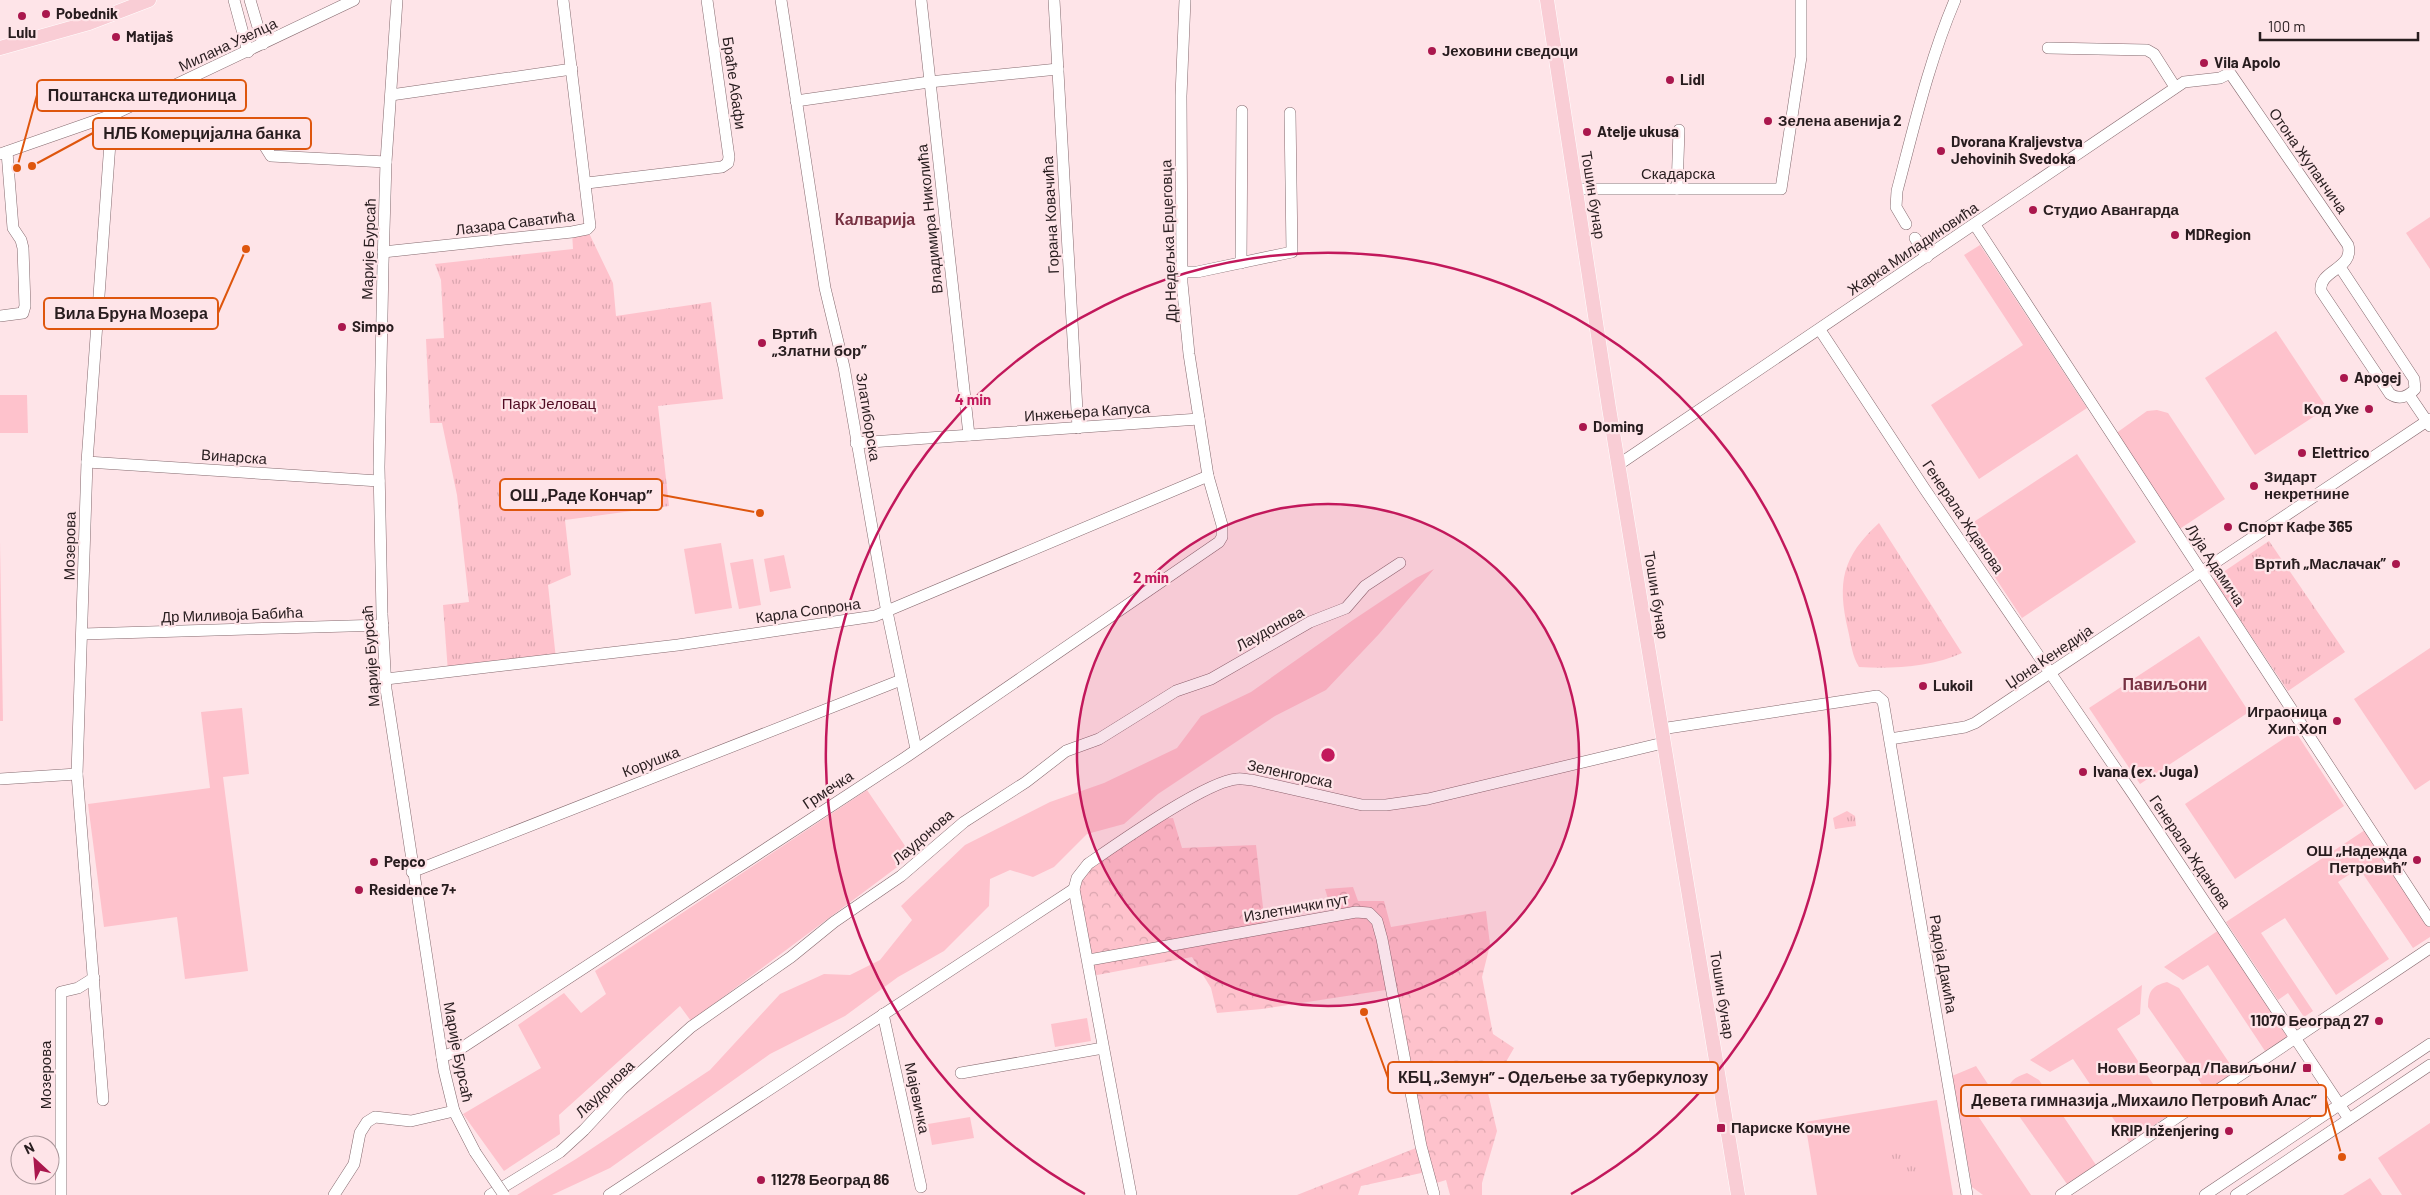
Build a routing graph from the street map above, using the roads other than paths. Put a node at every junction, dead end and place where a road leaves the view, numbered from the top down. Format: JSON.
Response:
{"nodes":[{"id":1,"x":149,"y":0,"type":"edge"},
{"id":2,"x":234,"y":0,"type":"edge"},
{"id":3,"x":250,"y":0,"type":"edge"},
{"id":4,"x":354,"y":0,"type":"edge"},
{"id":5,"x":398,"y":0,"type":"edge"},
{"id":6,"x":564,"y":0,"type":"edge"},
{"id":7,"x":707,"y":0,"type":"edge"},
{"id":8,"x":780,"y":0,"type":"edge"},
{"id":9,"x":921,"y":0,"type":"edge"},
{"id":10,"x":1054,"y":0,"type":"edge"},
{"id":11,"x":1185,"y":0,"type":"edge"},
{"id":12,"x":1547,"y":0,"type":"edge"},
{"id":13,"x":1801,"y":0,"type":"edge"},
{"id":14,"x":1954,"y":0,"type":"edge"},
{"id":15,"x":264,"y":44,"type":"junction"},
{"id":16,"x":0,"y":48,"type":"edge"},
{"id":17,"x":2048,"y":48,"type":"dead end"},
{"id":18,"x":248,"y":52,"type":"junction"},
{"id":19,"x":572,"y":69,"type":"junction"},
{"id":20,"x":1058,"y":69,"type":"junction"},
{"id":21,"x":2230,"y":73,"type":"joint"},
{"id":22,"x":929,"y":82,"type":"junction"},
{"id":23,"x":2174,"y":87,"type":"junction"},
{"id":24,"x":390,"y":95,"type":"junction"},
{"id":25,"x":796,"y":101,"type":"junction"},
{"id":26,"x":1242,"y":111,"type":"dead end"},
{"id":27,"x":1290,"y":113,"type":"dead end"},
{"id":28,"x":112,"y":115,"type":"junction"},
{"id":29,"x":254,"y":129,"type":"dead end"},
{"id":30,"x":1679,"y":130,"type":"dead end"},
{"id":31,"x":3,"y":153,"type":"edge"},
{"id":32,"x":386,"y":162,"type":"junction"},
{"id":33,"x":587,"y":183,"type":"junction"},
{"id":34,"x":1575,"y":189,"type":"junction"},
{"id":35,"x":1677,"y":189,"type":"junction"},
{"id":36,"x":1906,"y":224,"type":"dead end"},
{"id":37,"x":1975,"y":225,"type":"junction"},
{"id":38,"x":1915,"y":238,"type":"dead end"},
{"id":39,"x":383,"y":252,"type":"junction"},
{"id":40,"x":1927,"y":257,"type":"junction"},
{"id":41,"x":1241,"y":264,"type":"junction"},
{"id":42,"x":2340,"y":267,"type":"junction"},
{"id":43,"x":1182,"y":272,"type":"junction"},
{"id":44,"x":0,"y":316,"type":"edge"},
{"id":45,"x":1820,"y":330,"type":"junction"},
{"id":46,"x":2409,"y":395,"type":"junction"},
{"id":47,"x":1199,"y":419,"type":"junction"},
{"id":48,"x":2429,"y":422,"type":"edge"},
{"id":49,"x":1078,"y":428,"type":"junction"},
{"id":50,"x":970,"y":435,"type":"junction"},
{"id":51,"x":856,"y":443,"type":"junction"},
{"id":52,"x":87,"y":462,"type":"junction"},
{"id":53,"x":1618,"y":465,"type":"junction"},
{"id":54,"x":1208,"y":476,"type":"junction"},
{"id":55,"x":379,"y":481,"type":"junction"},
{"id":56,"x":1222,"y":537,"type":"joint"},
{"id":57,"x":1400,"y":563,"type":"dead end"},
{"id":58,"x":2202,"y":572,"type":"junction"},
{"id":59,"x":887,"y":613,"type":"junction"},
{"id":60,"x":382,"y":625,"type":"junction"},
{"id":61,"x":83,"y":634,"type":"junction"},
{"id":62,"x":2051,"y":673,"type":"junction"},
{"id":63,"x":386,"y":679,"type":"junction"},
{"id":64,"x":901,"y":680,"type":"junction"},
{"id":65,"x":1662,"y":736,"type":"junction"},
{"id":66,"x":1890,"y":739,"type":"junction"},
{"id":67,"x":916,"y":749,"type":"junction"},
{"id":68,"x":77,"y":774,"type":"junction"},
{"id":69,"x":0,"y":779,"type":"edge"},
{"id":70,"x":412,"y":872,"type":"junction"},
{"id":71,"x":1074,"y":889,"type":"junction"},
{"id":72,"x":2430,"y":921,"type":"edge"},
{"id":73,"x":2430,"y":948,"type":"edge"},
{"id":74,"x":1089,"y":960,"type":"junction"},
{"id":75,"x":94,"y":978,"type":"junction"},
{"id":76,"x":884,"y":1014,"type":"junction"},
{"id":77,"x":2295,"y":1038,"type":"junction"},
{"id":78,"x":2430,"y":1044,"type":"edge"},
{"id":79,"x":1103,"y":1048,"type":"junction"},
{"id":80,"x":442,"y":1057,"type":"junction"},
{"id":81,"x":2430,"y":1064,"type":"edge"},
{"id":82,"x":961,"y":1073,"type":"dead end"},
{"id":83,"x":103,"y":1100,"type":"dead end"},
{"id":84,"x":2339,"y":1104,"type":"junction"},
{"id":85,"x":454,"y":1111,"type":"junction"},
{"id":86,"x":2349,"y":1119,"type":"junction"},
{"id":87,"x":921,"y":1187,"type":"dead end"},
{"id":88,"x":498,"y":1193,"type":"edge"},
{"id":89,"x":1434,"y":1194,"type":"edge"},
{"id":90,"x":61,"y":1195,"type":"edge"},
{"id":91,"x":334,"y":1195,"type":"edge"},
{"id":92,"x":609,"y":1195,"type":"edge"},
{"id":93,"x":1131,"y":1195,"type":"edge"},
{"id":94,"x":1738,"y":1195,"type":"edge"},
{"id":95,"x":1967,"y":1195,"type":"edge"},
{"id":96,"x":2061,"y":1195,"type":"edge"},
{"id":97,"x":2205,"y":1195,"type":"edge"},
{"id":98,"x":2236,"y":1195,"type":"edge"}],
"edges":[{"from":1,"to":16,"type":"main road"},
{"from":2,"to":18,"type":"street"},
{"from":3,"to":15,"type":"street"},
{"from":4,"to":15,"type":"street","name":"Милана Узелца"},
{"from":5,"to":24,"type":"street","name":"Марије Бурсаћ"},
{"from":6,"to":19,"type":"street","name":"Лазара Саватића"},
{"from":7,"to":33,"type":"street","name":"Браће Абафи"},
{"from":8,"to":25,"type":"street","name":"Златиборска"},
{"from":9,"to":22,"type":"street","name":"Владимира Николића"},
{"from":10,"to":20,"type":"street","name":"Горана Ковачића"},
{"from":11,"to":43,"type":"street","name":"Др Недељка Ерцеговца"},
{"from":12,"to":34,"type":"main road","name":"Тошин бунар"},
{"from":13,"to":35,"type":"street","name":"Скадарска"},
{"from":14,"to":36,"type":"street"},
{"from":15,"to":18,"type":"street","name":"Милана Узелца"},
{"from":17,"to":23,"type":"street"},
{"from":18,"to":28,"type":"street","name":"Милана Узелца"},
{"from":19,"to":24,"type":"street"},
{"from":19,"to":33,"type":"street","name":"Лазара Саватића"},
{"from":20,"to":22,"type":"street"},
{"from":20,"to":49,"type":"street","name":"Горана Ковачића"},
{"from":21,"to":23,"type":"street","name":"Жарка Миладиновића"},
{"from":21,"to":42,"type":"street","name":"Отона Жупанчича"},
{"from":22,"to":25,"type":"street"},
{"from":22,"to":50,"type":"street","name":"Владимира Николића"},
{"from":23,"to":37,"type":"street","name":"Жарка Миладиновића"},
{"from":24,"to":32,"type":"street","name":"Марије Бурсаћ"},
{"from":25,"to":51,"type":"street","name":"Златиборска"},
{"from":26,"to":41,"type":"street"},
{"from":27,"to":41,"type":"street"},
{"from":28,"to":31,"type":"street","name":"Милана Узелца"},
{"from":28,"to":52,"type":"street","name":"Мозерова"},
{"from":29,"to":32,"type":"street"},
{"from":30,"to":35,"type":"street"},
{"from":31,"to":44,"type":"street"},
{"from":32,"to":39,"type":"street","name":"Марије Бурсаћ"},
{"from":33,"to":39,"type":"street","name":"Лазара Саватића"},
{"from":34,"to":35,"type":"street","name":"Скадарска"},
{"from":34,"to":53,"type":"main road","name":"Тошин бунар"},
{"from":37,"to":40,"type":"street","name":"Жарка Миладиновића"},
{"from":37,"to":58,"type":"street","name":"Луја Адамича"},
{"from":38,"to":40,"type":"street"},
{"from":39,"to":55,"type":"street","name":"Марије Бурсаћ"},
{"from":40,"to":45,"type":"street","name":"Жарка Миладиновића"},
{"from":41,"to":43,"type":"street"},
{"from":42,"to":46,"type":"street"},
{"from":42,"to":46,"type":"street","name":"Отона Жупанчича"},
{"from":43,"to":47,"type":"street","name":"Др Недељка Ерцеговца"},
{"from":45,"to":53,"type":"street","name":"Жарка Миладиновића"},
{"from":45,"to":62,"type":"street","name":"Генерала Жданова"},
{"from":46,"to":48,"type":"street"},
{"from":47,"to":49,"type":"street","name":"Инжењера Капуса"},
{"from":47,"to":54,"type":"street","name":"Др Недељка Ерцеговца"},
{"from":48,"to":58,"type":"street","name":"Џона Кенедија"},
{"from":49,"to":50,"type":"street","name":"Инжењера Капуса"},
{"from":50,"to":51,"type":"street","name":"Инжењера Капуса"},
{"from":51,"to":59,"type":"street","name":"Златиборска"},
{"from":52,"to":55,"type":"street","name":"Винарска"},
{"from":52,"to":61,"type":"street","name":"Мозерова"},
{"from":53,"to":65,"type":"main road","name":"Тошин бунар"},
{"from":54,"to":56,"type":"street","name":"Др Недељка Ерцеговца"},
{"from":54,"to":59,"type":"street","name":"Карла Сопрона"},
{"from":55,"to":60,"type":"street","name":"Марије Бурсаћ"},
{"from":56,"to":67,"type":"street","name":"Грмечка"},
{"from":57,"to":88,"type":"street","name":"Лаудонова"},
{"from":58,"to":62,"type":"street","name":"Џона Кенедија"},
{"from":58,"to":72,"type":"street","name":"Луја Адамича"},
{"from":59,"to":63,"type":"street","name":"Карла Сопрона"},
{"from":59,"to":64,"type":"street","name":"Златиборска"},
{"from":60,"to":61,"type":"street","name":"Др Миливоја Бабића"},
{"from":60,"to":63,"type":"street","name":"Марије Бурсаћ"},
{"from":61,"to":68,"type":"street","name":"Мозерова"},
{"from":62,"to":66,"type":"street","name":"Џона Кенедија"},
{"from":62,"to":77,"type":"street","name":"Генерала Жданова"},
{"from":63,"to":70,"type":"street","name":"Марије Бурсаћ"},
{"from":64,"to":67,"type":"street","name":"Златиборска"},
{"from":64,"to":70,"type":"street","name":"Корушка"},
{"from":65,"to":66,"type":"street"},
{"from":65,"to":71,"type":"street","name":"Зеленгорска"},
{"from":65,"to":94,"type":"main road","name":"Тошин бунар"},
{"from":66,"to":95,"type":"street","name":"Радоја Дакића"},
{"from":67,"to":80,"type":"street","name":"Грмечка"},
{"from":68,"to":69,"type":"street"},
{"from":68,"to":75,"type":"street","name":"Мозерова"},
{"from":70,"to":80,"type":"street","name":"Марије Бурсаћ"},
{"from":71,"to":74,"type":"street"},
{"from":71,"to":76,"type":"street"},
{"from":73,"to":77,"type":"street"},
{"from":74,"to":79,"type":"street"},
{"from":74,"to":89,"type":"street","name":"Излетнички пут"},
{"from":75,"to":83,"type":"street","name":"Мозерова"},
{"from":75,"to":90,"type":"street","name":"Мозерова"},
{"from":76,"to":87,"type":"street","name":"Мајевичка"},
{"from":76,"to":92,"type":"street"},
{"from":77,"to":84,"type":"street","name":"Генерала Жданова"},
{"from":77,"to":96,"type":"street"},
{"from":78,"to":84,"type":"street"},
{"from":79,"to":82,"type":"street"},
{"from":79,"to":93,"type":"street"},
{"from":80,"to":85,"type":"street","name":"Марије Бурсаћ"},
{"from":81,"to":86,"type":"street"},
{"from":84,"to":86,"type":"street","name":"Генерала Жданова"},
{"from":84,"to":97,"type":"street"},
{"from":85,"to":88,"type":"street","name":"Марије Бурсаћ","bridge":true},
{"from":85,"to":91,"type":"street"},
{"from":86,"to":98,"type":"street"}]}
